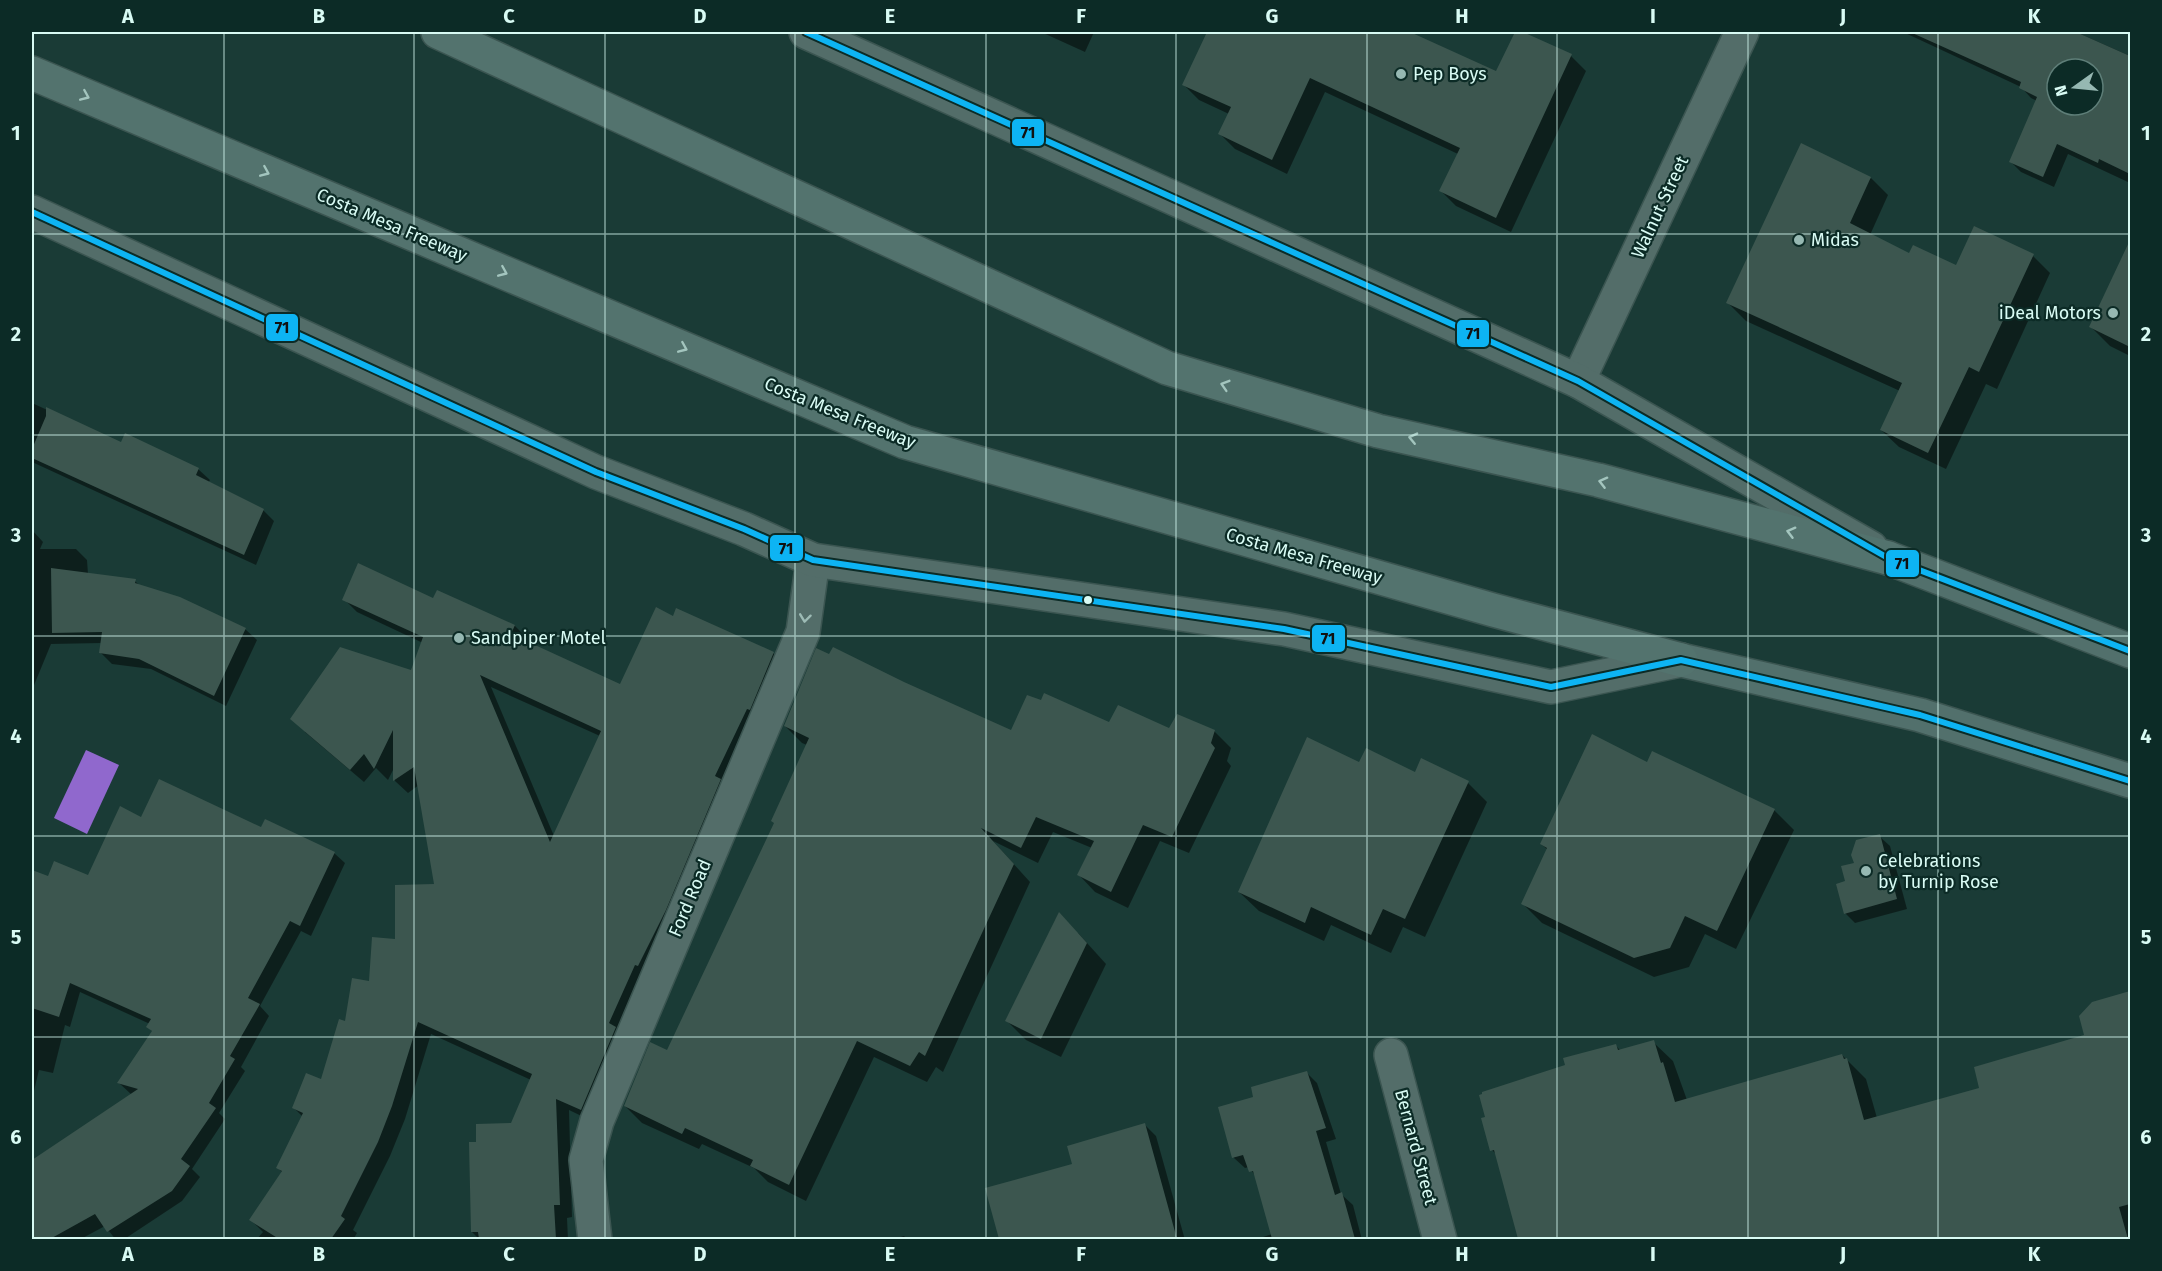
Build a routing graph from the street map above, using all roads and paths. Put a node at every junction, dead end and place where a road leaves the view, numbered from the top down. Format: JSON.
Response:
{"nodes":[{"id":1,"x":438,"y":32,"type":"edge"},
{"id":2,"x":806,"y":32,"type":"edge"},
{"id":3,"x":1742,"y":32,"type":"edge"},
{"id":4,"x":32,"y":73,"type":"edge"},
{"id":5,"x":32,"y":212,"type":"edge"},
{"id":6,"x":1578,"y":381,"type":"junction"},
{"id":7,"x":1888,"y":558,"type":"junction"},
{"id":8,"x":813,"y":560,"type":"junction"},
{"id":9,"x":2130,"y":651,"type":"edge"},
{"id":10,"x":1681,"y":660,"type":"junction"},
{"id":11,"x":2130,"y":781,"type":"edge"},
{"id":12,"x":1391,"y":1054,"type":"dead end"},
{"id":13,"x":595,"y":1239,"type":"edge"},
{"id":14,"x":1440,"y":1239,"type":"edge"}],
"edges":[{"from":7,"to":1,"type":"highway","one_way":true},
{"from":2,"to":6,"type":"main road"},
{"from":3,"to":6,"type":"main road","name":"Walnut Street"},
{"from":4,"to":10,"type":"highway","name":"Costa Mesa Freeway","one_way":true},
{"from":5,"to":8,"type":"main road"},
{"from":6,"to":7,"type":"main road"},
{"from":7,"to":9,"type":"highway"},
{"from":8,"to":10,"type":"main road"},
{"from":8,"to":13,"type":"main road","name":"Ford Road","one_way":true},
{"from":10,"to":11,"type":"highway"},
{"from":12,"to":14,"type":"main road","name":"Bernard Street"}]}
